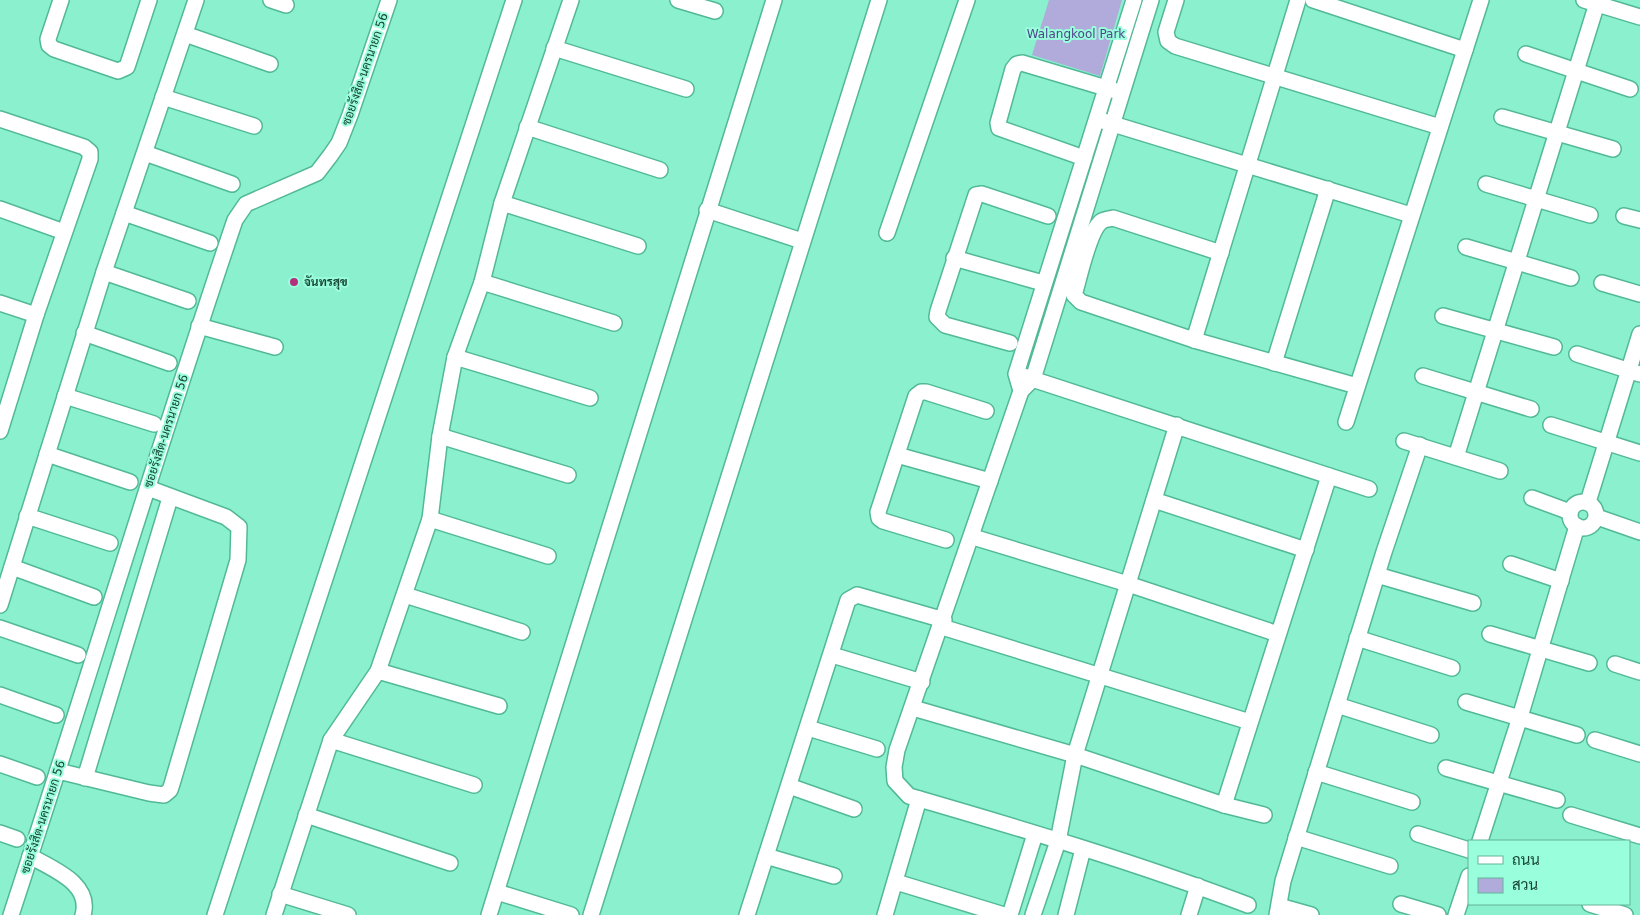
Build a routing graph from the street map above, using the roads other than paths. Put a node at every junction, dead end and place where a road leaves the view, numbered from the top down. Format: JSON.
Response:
{"nodes":[{"id":1,"x":61,"y":0,"type":"edge"},
{"id":2,"x":149,"y":0,"type":"edge"},
{"id":3,"x":196,"y":0,"type":"edge"},
{"id":4,"x":389,"y":0,"type":"edge"},
{"id":5,"x":514,"y":0,"type":"edge"},
{"id":6,"x":571,"y":0,"type":"edge"},
{"id":7,"x":678,"y":0,"type":"edge"},
{"id":8,"x":774,"y":0,"type":"edge"},
{"id":9,"x":879,"y":0,"type":"edge"},
{"id":10,"x":967,"y":0,"type":"edge"},
{"id":11,"x":1134,"y":0,"type":"edge"},
{"id":12,"x":1151,"y":0,"type":"edge"},
{"id":13,"x":1176,"y":0,"type":"edge"},
{"id":14,"x":1298,"y":0,"type":"edge"},
{"id":15,"x":1313,"y":0,"type":"edge"},
{"id":16,"x":1481,"y":0,"type":"edge"},
{"id":17,"x":1593,"y":1,"type":"edge"},
{"id":18,"x":714,"y":11,"type":"dead end"},
{"id":19,"x":1640,"y":17,"type":"edge"},
{"id":20,"x":185,"y":34,"type":"junction"},
{"id":21,"x":554,"y":48,"type":"junction"},
{"id":22,"x":1465,"y":50,"type":"junction"},
{"id":23,"x":1526,"y":54,"type":"dead end"},
{"id":24,"x":270,"y":64,"type":"dead end"},
{"id":25,"x":1575,"y":70,"type":"junction"},
{"id":26,"x":1274,"y":75,"type":"junction"},
{"id":27,"x":1106,"y":88,"type":"junction"},
{"id":28,"x":686,"y":89,"type":"dead end"},
{"id":29,"x":1630,"y":89,"type":"dead end"},
{"id":30,"x":1122,"y":93,"type":"junction"},
{"id":31,"x":164,"y":97,"type":"junction"},
{"id":32,"x":1502,"y":117,"type":"dead end"},
{"id":33,"x":0,"y":119,"type":"edge"},
{"id":34,"x":1097,"y":119,"type":"junction"},
{"id":35,"x":1112,"y":123,"type":"junction"},
{"id":36,"x":254,"y":126,"type":"dead end"},
{"id":37,"x":527,"y":127,"type":"junction"},
{"id":38,"x":1440,"y":127,"type":"junction"},
{"id":39,"x":1555,"y":133,"type":"junction"},
{"id":40,"x":1613,"y":149,"type":"dead end"},
{"id":41,"x":145,"y":153,"type":"junction"},
{"id":42,"x":1084,"y":158,"type":"junction"},
{"id":43,"x":1248,"y":165,"type":"junction"},
{"id":44,"x":660,"y":170,"type":"dead end"},
{"id":45,"x":232,"y":184,"type":"dead end"},
{"id":46,"x":1486,"y":184,"type":"dead end"},
{"id":47,"x":1328,"y":190,"type":"junction"},
{"id":48,"x":1535,"y":199,"type":"junction"},
{"id":49,"x":502,"y":203,"type":"junction"},
{"id":50,"x":0,"y":209,"type":"edge"},
{"id":51,"x":707,"y":210,"type":"junction"},
{"id":52,"x":124,"y":213,"type":"junction"},
{"id":53,"x":1411,"y":215,"type":"junction"},
{"id":54,"x":1590,"y":215,"type":"dead end"},
{"id":55,"x":1048,"y":216,"type":"dead end"},
{"id":56,"x":1624,"y":216,"type":"dead end"},
{"id":57,"x":1640,"y":220,"type":"edge"},
{"id":58,"x":64,"y":232,"type":"junction"},
{"id":59,"x":887,"y":233,"type":"dead end"},
{"id":60,"x":802,"y":241,"type":"junction"},
{"id":61,"x":210,"y":243,"type":"dead end"},
{"id":62,"x":638,"y":246,"type":"dead end"},
{"id":63,"x":1466,"y":247,"type":"dead end"},
{"id":64,"x":1221,"y":253,"type":"junction"},
{"id":65,"x":954,"y":258,"type":"junction"},
{"id":66,"x":1516,"y":263,"type":"junction"},
{"id":67,"x":104,"y":272,"type":"junction"},
{"id":68,"x":1571,"y":278,"type":"dead end"},
{"id":69,"x":482,"y":282,"type":"junction"},
{"id":70,"x":1602,"y":282,"type":"dead end"},
{"id":71,"x":1043,"y":283,"type":"junction"},
{"id":72,"x":1640,"y":294,"type":"edge"},
{"id":73,"x":188,"y":301,"type":"dead end"},
{"id":74,"x":0,"y":303,"type":"edge"},
{"id":75,"x":36,"y":315,"type":"junction"},
{"id":76,"x":1443,"y":316,"type":"dead end"},
{"id":77,"x":614,"y":322,"type":"dead end"},
{"id":78,"x":199,"y":326,"type":"junction"},
{"id":79,"x":1496,"y":330,"type":"junction"},
{"id":80,"x":84,"y":334,"type":"junction"},
{"id":81,"x":1640,"y":334,"type":"edge"},
{"id":82,"x":1194,"y":340,"type":"junction"},
{"id":83,"x":1010,"y":343,"type":"dead end"},
{"id":84,"x":275,"y":347,"type":"dead end"},
{"id":85,"x":1554,"y":347,"type":"dead end"},
{"id":86,"x":1577,"y":354,"type":"dead end"},
{"id":87,"x":455,"y":357,"type":"junction"},
{"id":88,"x":169,"y":363,"type":"dead end"},
{"id":89,"x":1274,"y":363,"type":"junction"},
{"id":90,"x":1634,"y":372,"type":"edge"},
{"id":91,"x":1016,"y":374,"type":"junction"},
{"id":92,"x":1423,"y":376,"type":"dead end"},
{"id":93,"x":1033,"y":379,"type":"junction"},
{"id":94,"x":1357,"y":386,"type":"junction"},
{"id":95,"x":1021,"y":390,"type":"junction"},
{"id":96,"x":6,"y":392,"type":"edge"},
{"id":97,"x":1477,"y":392,"type":"junction"},
{"id":98,"x":65,"y":396,"type":"junction"},
{"id":99,"x":590,"y":398,"type":"dead end"},
{"id":100,"x":1532,"y":409,"type":"dead end"},
{"id":101,"x":986,"y":411,"type":"dead end"},
{"id":102,"x":1346,"y":422,"type":"dead end"},
{"id":103,"x":154,"y":424,"type":"dead end"},
{"id":104,"x":1551,"y":425,"type":"dead end"},
{"id":105,"x":1177,"y":426,"type":"junction"},
{"id":106,"x":0,"y":431,"type":"edge"},
{"id":107,"x":440,"y":436,"type":"junction"},
{"id":108,"x":1404,"y":441,"type":"dead end"},
{"id":109,"x":1606,"y":442,"type":"junction"},
{"id":110,"x":1420,"y":445,"type":"junction"},
{"id":111,"x":1640,"y":453,"type":"edge"},
{"id":112,"x":47,"y":454,"type":"junction"},
{"id":113,"x":897,"y":455,"type":"junction"},
{"id":114,"x":1456,"y":457,"type":"junction"},
{"id":115,"x":1500,"y":471,"type":"dead end"},
{"id":116,"x":568,"y":475,"type":"dead end"},
{"id":117,"x":1329,"y":476,"type":"junction"},
{"id":118,"x":990,"y":481,"type":"junction"},
{"id":119,"x":130,"y":482,"type":"dead end"},
{"id":120,"x":148,"y":488,"type":"junction"},
{"id":121,"x":1369,"y":489,"type":"dead end"},
{"id":122,"x":170,"y":498,"type":"junction"},
{"id":123,"x":1532,"y":498,"type":"dead end"},
{"id":124,"x":1154,"y":500,"type":"junction"},
{"id":125,"x":1588,"y":502,"type":"junction"},
{"id":126,"x":1570,"y":512,"type":"junction"},
{"id":127,"x":27,"y":516,"type":"junction"},
{"id":128,"x":1597,"y":517,"type":"junction"},
{"id":129,"x":430,"y":519,"type":"junction"},
{"id":130,"x":1577,"y":526,"type":"junction"},
{"id":131,"x":1640,"y":532,"type":"edge"},
{"id":132,"x":973,"y":537,"type":"junction"},
{"id":133,"x":946,"y":540,"type":"dead end"},
{"id":134,"x":110,"y":543,"type":"dead end"},
{"id":135,"x":1306,"y":550,"type":"junction"},
{"id":136,"x":548,"y":556,"type":"dead end"},
{"id":137,"x":1511,"y":564,"type":"dead end"},
{"id":138,"x":12,"y":567,"type":"junction"},
{"id":139,"x":1377,"y":574,"type":"junction"},
{"id":140,"x":1561,"y":581,"type":"junction"},
{"id":141,"x":1128,"y":584,"type":"junction"},
{"id":142,"x":405,"y":595,"type":"junction"},
{"id":143,"x":94,"y":597,"type":"dead end"},
{"id":144,"x":1473,"y":603,"type":"dead end"},
{"id":145,"x":0,"y":605,"type":"edge"},
{"id":146,"x":943,"y":624,"type":"junction"},
{"id":147,"x":0,"y":628,"type":"edge"},
{"id":148,"x":522,"y":632,"type":"dead end"},
{"id":149,"x":1278,"y":634,"type":"junction"},
{"id":150,"x":1490,"y":634,"type":"dead end"},
{"id":151,"x":1357,"y":638,"type":"junction"},
{"id":152,"x":1541,"y":650,"type":"junction"},
{"id":153,"x":78,"y":655,"type":"dead end"},
{"id":154,"x":832,"y":655,"type":"junction"},
{"id":155,"x":1590,"y":663,"type":"dead end"},
{"id":156,"x":1615,"y":664,"type":"dead end"},
{"id":157,"x":1452,"y":668,"type":"dead end"},
{"id":158,"x":378,"y":671,"type":"junction"},
{"id":159,"x":1640,"y":672,"type":"edge"},
{"id":160,"x":1100,"y":674,"type":"junction"},
{"id":161,"x":922,"y":682,"type":"junction"},
{"id":162,"x":0,"y":696,"type":"edge"},
{"id":163,"x":1466,"y":702,"type":"dead end"},
{"id":164,"x":1337,"y":705,"type":"junction"},
{"id":165,"x":499,"y":706,"type":"dead end"},
{"id":166,"x":913,"y":708,"type":"junction"},
{"id":167,"x":56,"y":716,"type":"dead end"},
{"id":168,"x":1520,"y":717,"type":"junction"},
{"id":169,"x":1250,"y":722,"type":"junction"},
{"id":170,"x":808,"y":728,"type":"junction"},
{"id":171,"x":1431,"y":735,"type":"dead end"},
{"id":172,"x":1577,"y":735,"type":"dead end"},
{"id":173,"x":331,"y":740,"type":"junction"},
{"id":174,"x":1595,"y":740,"type":"dead end"},
{"id":175,"x":877,"y":749,"type":"dead end"},
{"id":176,"x":1640,"y":754,"type":"edge"},
{"id":177,"x":1075,"y":755,"type":"junction"},
{"id":178,"x":0,"y":764,"type":"edge"},
{"id":179,"x":1446,"y":768,"type":"dead end"},
{"id":180,"x":58,"y":771,"type":"junction"},
{"id":181,"x":1316,"y":772,"type":"junction"},
{"id":182,"x":37,"y":777,"type":"dead end"},
{"id":183,"x":85,"y":778,"type":"junction"},
{"id":184,"x":1499,"y":784,"type":"junction"},
{"id":185,"x":474,"y":785,"type":"dead end"},
{"id":186,"x":789,"y":786,"type":"junction"},
{"id":187,"x":919,"y":799,"type":"junction"},
{"id":188,"x":1557,"y":800,"type":"dead end"},
{"id":189,"x":1412,"y":802,"type":"dead end"},
{"id":190,"x":1224,"y":805,"type":"junction"},
{"id":191,"x":854,"y":809,"type":"dead end"},
{"id":192,"x":306,"y":815,"type":"junction"},
{"id":193,"x":1264,"y":815,"type":"dead end"},
{"id":194,"x":1571,"y":815,"type":"dead end"},
{"id":195,"x":0,"y":833,"type":"edge"},
{"id":196,"x":1035,"y":834,"type":"junction"},
{"id":197,"x":1418,"y":834,"type":"dead end"},
{"id":198,"x":1640,"y":836,"type":"edge"},
{"id":199,"x":1296,"y":837,"type":"junction"},
{"id":200,"x":17,"y":839,"type":"dead end"},
{"id":201,"x":1058,"y":840,"type":"junction"},
{"id":202,"x":1480,"y":840,"type":"edge"},
{"id":203,"x":1083,"y":849,"type":"junction"},
{"id":204,"x":1468,"y":850,"type":"edge"},
{"id":205,"x":30,"y":856,"type":"junction"},
{"id":206,"x":766,"y":856,"type":"junction"},
{"id":207,"x":450,"y":863,"type":"dead end"},
{"id":208,"x":1390,"y":866,"type":"dead end"},
{"id":209,"x":834,"y":876,"type":"dead end"},
{"id":210,"x":1468,"y":879,"type":"edge"},
{"id":211,"x":896,"y":882,"type":"junction"},
{"id":212,"x":1198,"y":886,"type":"junction"},
{"id":213,"x":497,"y":892,"type":"junction"},
{"id":214,"x":280,"y":894,"type":"junction"},
{"id":215,"x":1401,"y":904,"type":"dead end"},
{"id":216,"x":1248,"y":905,"type":"dead end"},
{"id":217,"x":1593,"y":905,"type":"edge"},
{"id":218,"x":1278,"y":910,"type":"edge"},
{"id":219,"x":10,"y":915,"type":"edge"},
{"id":220,"x":83,"y":915,"type":"edge"},
{"id":221,"x":216,"y":915,"type":"edge"},
{"id":222,"x":274,"y":915,"type":"edge"},
{"id":223,"x":348,"y":915,"type":"edge"},
{"id":224,"x":490,"y":915,"type":"edge"},
{"id":225,"x":570,"y":915,"type":"edge"},
{"id":226,"x":591,"y":915,"type":"edge"},
{"id":227,"x":747,"y":915,"type":"edge"},
{"id":228,"x":885,"y":915,"type":"edge"},
{"id":229,"x":1004,"y":915,"type":"edge"},
{"id":230,"x":1010,"y":915,"type":"edge"},
{"id":231,"x":1033,"y":915,"type":"edge"},
{"id":232,"x":1066,"y":915,"type":"edge"},
{"id":233,"x":1190,"y":915,"type":"edge"},
{"id":234,"x":1311,"y":915,"type":"edge"},
{"id":235,"x":1438,"y":915,"type":"edge"},
{"id":236,"x":1456,"y":915,"type":"edge"},
{"id":237,"x":1626,"y":915,"type":"edge"}],
"edges":[{"from":1,"to":2,"type":"street"},
{"from":3,"to":20,"type":"street"},
{"from":4,"to":78,"type":"street","name":"ซอยรังสิต-นครนายก 56"},
{"from":5,"to":221,"type":"street"},
{"from":6,"to":21,"type":"street"},
{"from":7,"to":18,"type":"street"},
{"from":8,"to":51,"type":"street"},
{"from":9,"to":60,"type":"street"},
{"from":10,"to":59,"type":"street"},
{"from":11,"to":27,"type":"street"},
{"from":12,"to":30,"type":"street"},
{"from":13,"to":26,"type":"street"},
{"from":14,"to":26,"type":"street"},
{"from":15,"to":22,"type":"street"},
{"from":16,"to":22,"type":"street"},
{"from":17,"to":19,"type":"street"},
{"from":17,"to":25,"type":"street"},
{"from":20,"to":24,"type":"street"},
{"from":20,"to":31,"type":"street"},
{"from":21,"to":28,"type":"street"},
{"from":21,"to":37,"type":"street"},
{"from":22,"to":38,"type":"street"},
{"from":23,"to":25,"type":"street"},
{"from":25,"to":29,"type":"street"},
{"from":25,"to":39,"type":"street"},
{"from":26,"to":38,"type":"street"},
{"from":26,"to":43,"type":"street"},
{"from":27,"to":30,"type":"street"},
{"from":27,"to":34,"type":"street"},
{"from":27,"to":42,"type":"street"},
{"from":30,"to":35,"type":"street"},
{"from":31,"to":36,"type":"street"},
{"from":31,"to":41,"type":"street"},
{"from":32,"to":39,"type":"street"},
{"from":33,"to":58,"type":"street"},
{"from":34,"to":35,"type":"street"},
{"from":34,"to":42,"type":"street"},
{"from":35,"to":43,"type":"street"},
{"from":35,"to":93,"type":"street"},
{"from":37,"to":44,"type":"street"},
{"from":37,"to":49,"type":"street"},
{"from":38,"to":53,"type":"street"},
{"from":39,"to":40,"type":"street"},
{"from":39,"to":48,"type":"street"},
{"from":41,"to":45,"type":"street"},
{"from":41,"to":52,"type":"street"},
{"from":42,"to":71,"type":"street"},
{"from":43,"to":47,"type":"street"},
{"from":43,"to":64,"type":"street"},
{"from":46,"to":48,"type":"street"},
{"from":47,"to":53,"type":"street"},
{"from":47,"to":89,"type":"street"},
{"from":48,"to":54,"type":"street"},
{"from":48,"to":66,"type":"street"},
{"from":49,"to":62,"type":"street"},
{"from":49,"to":69,"type":"street"},
{"from":50,"to":58,"type":"street"},
{"from":51,"to":60,"type":"street"},
{"from":51,"to":213,"type":"street"},
{"from":52,"to":61,"type":"street"},
{"from":52,"to":67,"type":"street"},
{"from":53,"to":94,"type":"street"},
{"from":55,"to":65,"type":"street"},
{"from":56,"to":57,"type":"street"},
{"from":58,"to":75,"type":"street"},
{"from":60,"to":226,"type":"street"},
{"from":63,"to":66,"type":"street"},
{"from":64,"to":82,"type":"street"},
{"from":64,"to":82,"type":"street"},
{"from":65,"to":71,"type":"street"},
{"from":65,"to":83,"type":"street"},
{"from":66,"to":68,"type":"street"},
{"from":66,"to":79,"type":"street"},
{"from":67,"to":73,"type":"street"},
{"from":67,"to":80,"type":"street"},
{"from":69,"to":77,"type":"street"},
{"from":69,"to":87,"type":"street"},
{"from":70,"to":72,"type":"street"},
{"from":71,"to":91,"type":"street"},
{"from":74,"to":75,"type":"street"},
{"from":75,"to":96,"type":"street"},
{"from":76,"to":79,"type":"street"},
{"from":78,"to":84,"type":"street"},
{"from":78,"to":120,"type":"street","name":"ซอยรังสิต-นครนายก 56"},
{"from":79,"to":85,"type":"street"},
{"from":79,"to":97,"type":"street"},
{"from":80,"to":88,"type":"street"},
{"from":80,"to":98,"type":"street"},
{"from":81,"to":90,"type":"street"},
{"from":82,"to":89,"type":"street"},
{"from":86,"to":90,"type":"street"},
{"from":87,"to":99,"type":"street"},
{"from":87,"to":107,"type":"street"},
{"from":89,"to":94,"type":"street"},
{"from":90,"to":109,"type":"street"},
{"from":91,"to":93,"type":"street"},
{"from":91,"to":95,"type":"street"},
{"from":92,"to":97,"type":"street"},
{"from":93,"to":95,"type":"street"},
{"from":93,"to":105,"type":"street"},
{"from":94,"to":102,"type":"street"},
{"from":95,"to":118,"type":"street"},
{"from":96,"to":106,"type":"street"},
{"from":97,"to":100,"type":"street"},
{"from":97,"to":114,"type":"street"},
{"from":98,"to":103,"type":"street"},
{"from":98,"to":112,"type":"street"},
{"from":101,"to":113,"type":"street"},
{"from":104,"to":109,"type":"street"},
{"from":105,"to":117,"type":"street"},
{"from":105,"to":124,"type":"street"},
{"from":107,"to":116,"type":"street"},
{"from":107,"to":129,"type":"street"},
{"from":108,"to":110,"type":"street"},
{"from":109,"to":111,"type":"street"},
{"from":109,"to":125,"type":"street"},
{"from":110,"to":114,"type":"street"},
{"from":110,"to":139,"type":"street"},
{"from":112,"to":119,"type":"street"},
{"from":112,"to":127,"type":"street"},
{"from":113,"to":118,"type":"street"},
{"from":113,"to":133,"type":"street"},
{"from":114,"to":115,"type":"street"},
{"from":117,"to":121,"type":"street"},
{"from":117,"to":135,"type":"street"},
{"from":118,"to":132,"type":"street"},
{"from":120,"to":122,"type":"street"},
{"from":120,"to":180,"type":"street","name":"ซอยรังสิต-นครนายก 56"},
{"from":122,"to":183,"type":"street"},
{"from":122,"to":183,"type":"street"},
{"from":123,"to":126,"type":"street"},
{"from":124,"to":135,"type":"street"},
{"from":124,"to":141,"type":"street"},
{"from":125,"to":126,"type":"street"},
{"from":125,"to":128,"type":"street"},
{"from":126,"to":130,"type":"street"},
{"from":127,"to":134,"type":"street"},
{"from":127,"to":138,"type":"street"},
{"from":128,"to":130,"type":"street"},
{"from":128,"to":131,"type":"street"},
{"from":129,"to":136,"type":"street"},
{"from":129,"to":142,"type":"street"},
{"from":130,"to":140,"type":"street"},
{"from":132,"to":141,"type":"street"},
{"from":132,"to":146,"type":"street"},
{"from":135,"to":149,"type":"street"},
{"from":137,"to":140,"type":"street"},
{"from":138,"to":143,"type":"street"},
{"from":138,"to":145,"type":"street"},
{"from":139,"to":144,"type":"street"},
{"from":139,"to":151,"type":"street"},
{"from":140,"to":152,"type":"street"},
{"from":141,"to":149,"type":"street"},
{"from":141,"to":160,"type":"street"},
{"from":142,"to":148,"type":"street"},
{"from":142,"to":158,"type":"street"},
{"from":146,"to":154,"type":"street"},
{"from":146,"to":160,"type":"street"},
{"from":146,"to":161,"type":"street"},
{"from":147,"to":153,"type":"street"},
{"from":149,"to":169,"type":"street"},
{"from":150,"to":152,"type":"street"},
{"from":151,"to":157,"type":"street"},
{"from":151,"to":164,"type":"street"},
{"from":152,"to":155,"type":"street"},
{"from":152,"to":168,"type":"street"},
{"from":154,"to":161,"type":"street"},
{"from":154,"to":170,"type":"street"},
{"from":156,"to":159,"type":"street"},
{"from":158,"to":165,"type":"street"},
{"from":158,"to":173,"type":"street"},
{"from":160,"to":169,"type":"street"},
{"from":160,"to":177,"type":"street"},
{"from":161,"to":166,"type":"street"},
{"from":162,"to":167,"type":"street"},
{"from":163,"to":168,"type":"street"},
{"from":164,"to":171,"type":"street"},
{"from":164,"to":181,"type":"street"},
{"from":166,"to":177,"type":"street"},
{"from":166,"to":187,"type":"street"},
{"from":168,"to":172,"type":"street"},
{"from":168,"to":184,"type":"street"},
{"from":169,"to":190,"type":"street"},
{"from":170,"to":175,"type":"street"},
{"from":170,"to":186,"type":"street"},
{"from":173,"to":185,"type":"street"},
{"from":173,"to":192,"type":"street"},
{"from":174,"to":176,"type":"street"},
{"from":177,"to":190,"type":"street"},
{"from":177,"to":201,"type":"street"},
{"from":178,"to":182,"type":"street"},
{"from":179,"to":184,"type":"street"},
{"from":180,"to":183,"type":"street"},
{"from":180,"to":205,"type":"street","name":"ซอยรังสิต-นครนายก 56"},
{"from":181,"to":189,"type":"street"},
{"from":181,"to":199,"type":"street"},
{"from":184,"to":188,"type":"street"},
{"from":184,"to":202,"type":"street"},
{"from":186,"to":191,"type":"street"},
{"from":186,"to":206,"type":"street"},
{"from":187,"to":196,"type":"street"},
{"from":187,"to":211,"type":"street"},
{"from":190,"to":193,"type":"street"},
{"from":192,"to":207,"type":"street"},
{"from":192,"to":214,"type":"street"},
{"from":194,"to":198,"type":"street"},
{"from":195,"to":200,"type":"street"},
{"from":196,"to":201,"type":"street"},
{"from":196,"to":230,"type":"street"},
{"from":197,"to":204,"type":"street"},
{"from":199,"to":208,"type":"street"},
{"from":199,"to":218,"type":"street"},
{"from":201,"to":203,"type":"street"},
{"from":201,"to":231,"type":"street"},
{"from":203,"to":212,"type":"street"},
{"from":203,"to":232,"type":"street"},
{"from":205,"to":219,"type":"street","name":"ซอยรังสิต-นครนายก 56"},
{"from":205,"to":220,"type":"street"},
{"from":206,"to":209,"type":"street"},
{"from":206,"to":227,"type":"street"},
{"from":210,"to":236,"type":"street"},
{"from":211,"to":228,"type":"street"},
{"from":211,"to":229,"type":"street"},
{"from":212,"to":216,"type":"street"},
{"from":212,"to":233,"type":"street"},
{"from":213,"to":224,"type":"street"},
{"from":213,"to":225,"type":"street"},
{"from":214,"to":222,"type":"street"},
{"from":214,"to":223,"type":"street"},
{"from":215,"to":235,"type":"street"},
{"from":217,"to":237,"type":"street"},
{"from":218,"to":234,"type":"street"}]}
